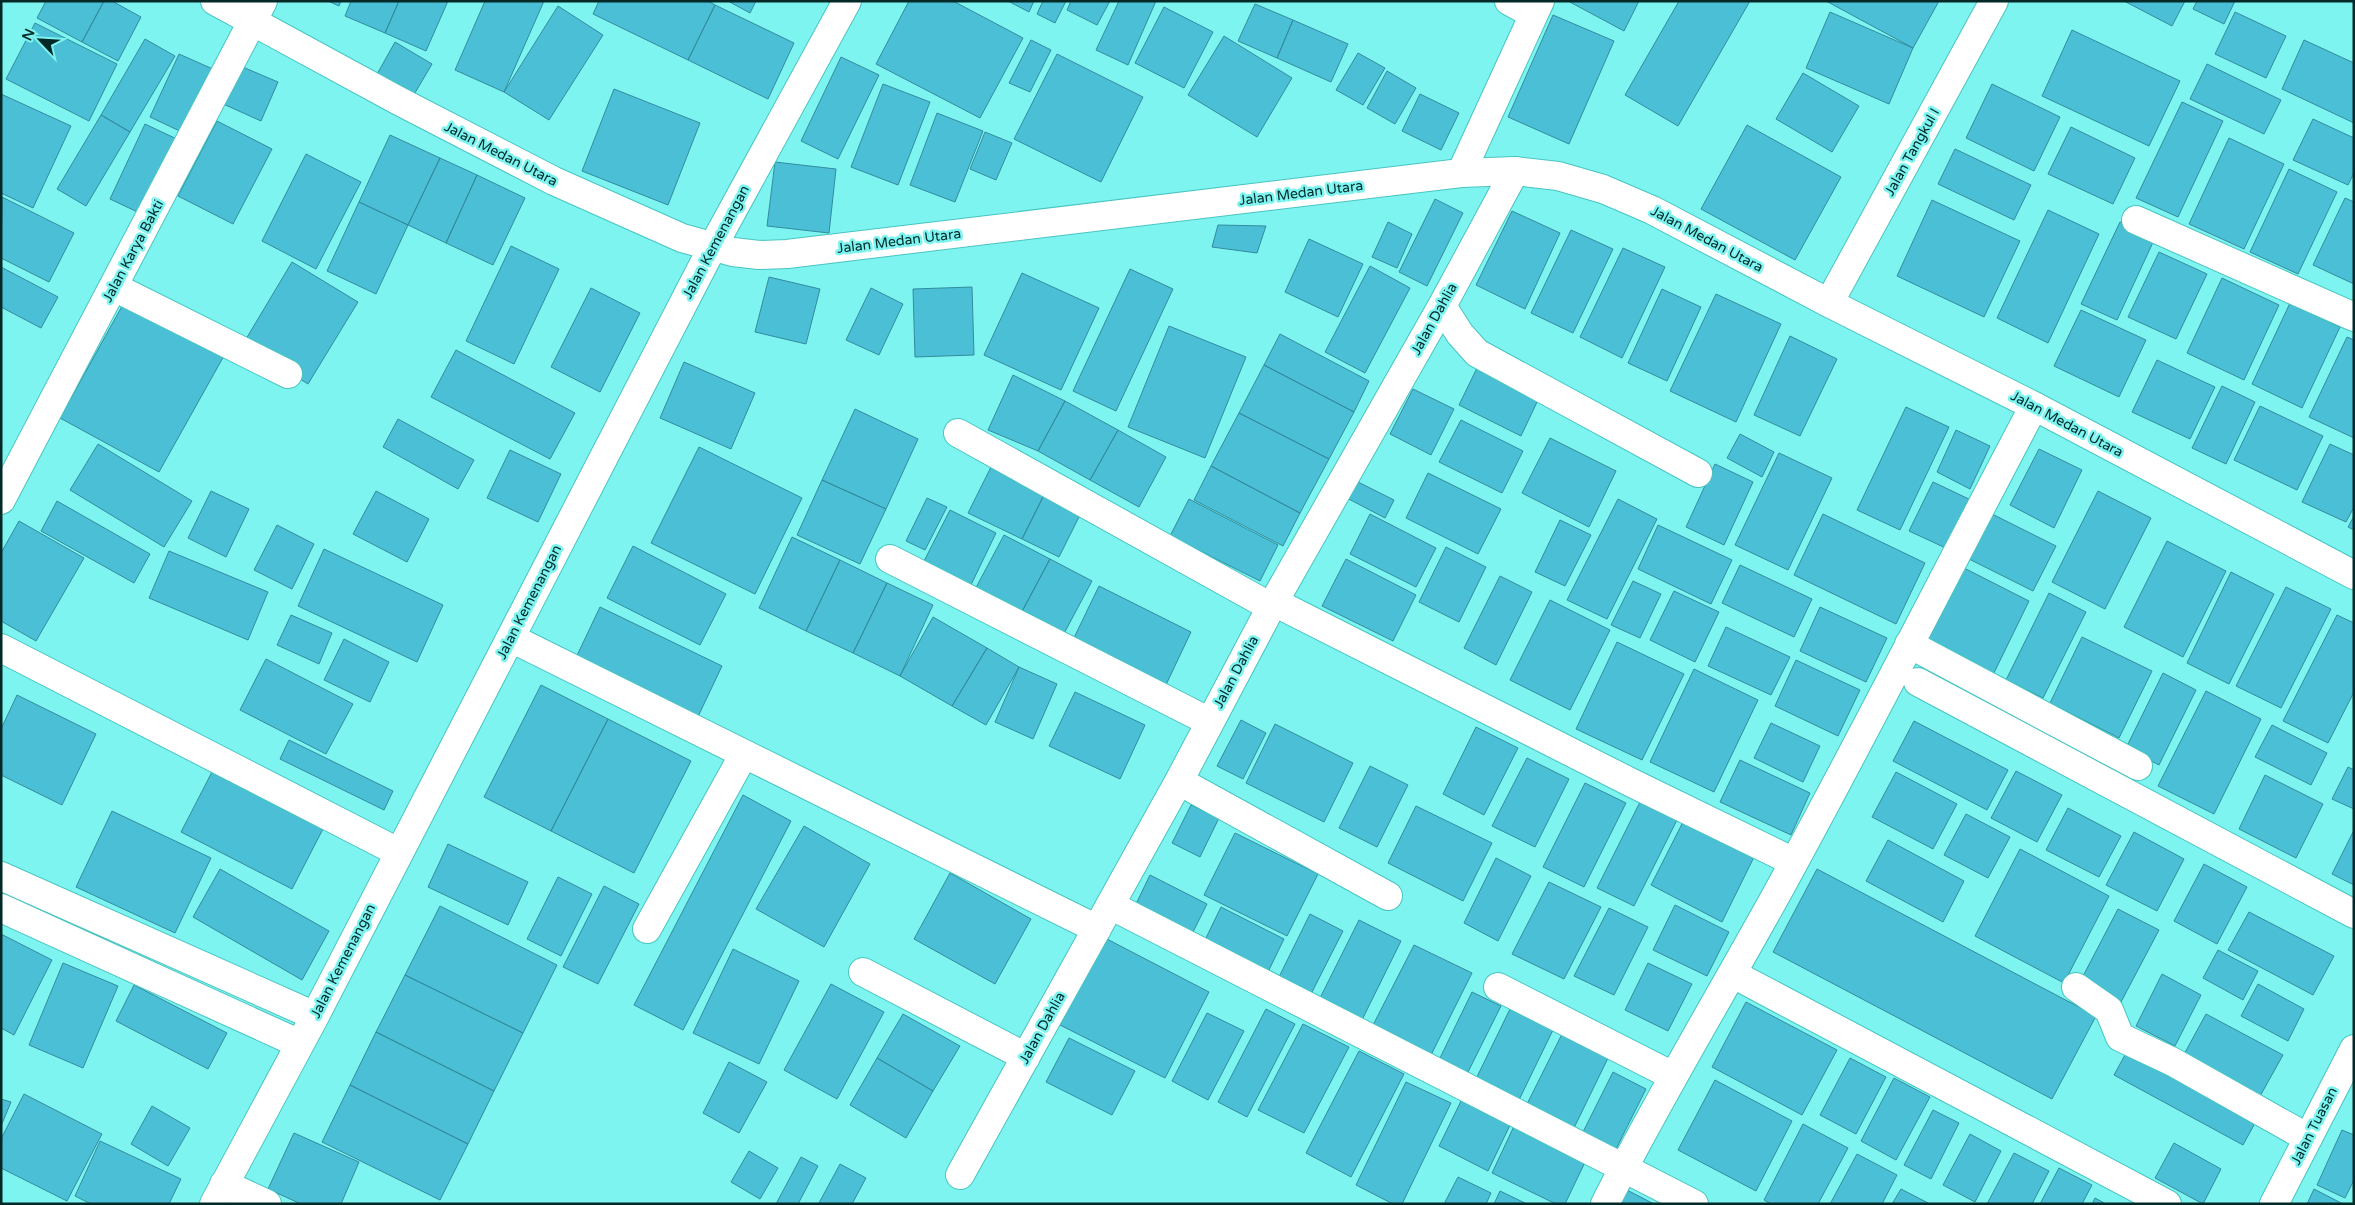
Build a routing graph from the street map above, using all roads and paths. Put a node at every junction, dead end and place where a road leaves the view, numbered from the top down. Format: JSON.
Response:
{"nodes":[{"id":1,"x":215,"y":1,"type":"edge"},
{"id":2,"x":847,"y":1,"type":"edge"},
{"id":3,"x":1509,"y":1,"type":"edge"},
{"id":4,"x":1994,"y":1,"type":"edge"},
{"id":5,"x":1536,"y":8,"type":"edge"},
{"id":6,"x":258,"y":12,"type":"edge"},
{"id":7,"x":1515,"y":171,"type":"junction"},
{"id":8,"x":1461,"y":173,"type":"junction"},
{"id":9,"x":2136,"y":220,"type":"dead end"},
{"id":10,"x":712,"y":248,"type":"junction"},
{"id":11,"x":114,"y":287,"type":"junction"},
{"id":12,"x":1829,"y":303,"type":"junction"},
{"id":13,"x":1442,"y":306,"type":"junction"},
{"id":14,"x":2354,"y":317,"type":"edge"},
{"id":15,"x":288,"y":374,"type":"dead end"},
{"id":16,"x":2034,"y":406,"type":"junction"},
{"id":17,"x":958,"y":433,"type":"dead end"},
{"id":18,"x":1698,"y":473,"type":"dead end"},
{"id":19,"x":1,"y":500,"type":"edge"},
{"id":20,"x":890,"y":559,"type":"dead end"},
{"id":21,"x":2354,"y":575,"type":"edge"},
{"id":22,"x":1273,"y":604,"type":"junction"},
{"id":23,"x":511,"y":638,"type":"junction"},
{"id":24,"x":1909,"y":644,"type":"junction"},
{"id":25,"x":1,"y":648,"type":"edge"},
{"id":26,"x":1918,"y":682,"type":"dead end"},
{"id":27,"x":1210,"y":722,"type":"junction"},
{"id":28,"x":744,"y":754,"type":"junction"},
{"id":29,"x":2138,"y":766,"type":"dead end"},
{"id":30,"x":1179,"y":781,"type":"junction"},
{"id":31,"x":398,"y":852,"type":"junction"},
{"id":32,"x":1794,"y":862,"type":"junction"},
{"id":33,"x":1,"y":876,"type":"edge"},
{"id":34,"x":1388,"y":896,"type":"dead end"},
{"id":35,"x":1110,"y":905,"type":"junction"},
{"id":36,"x":1,"y":908,"type":"edge"},
{"id":37,"x":2354,"y":914,"type":"edge"},
{"id":38,"x":647,"y":928,"type":"dead end"},
{"id":39,"x":1097,"y":929,"type":"junction"},
{"id":40,"x":864,"y":972,"type":"dead end"},
{"id":41,"x":1733,"y":974,"type":"junction"},
{"id":42,"x":1498,"y":987,"type":"dead end"},
{"id":43,"x":2076,"y":987,"type":"dead end"},
{"id":44,"x":315,"y":1016,"type":"junction"},
{"id":45,"x":300,"y":1044,"type":"junction"},
{"id":46,"x":2354,"y":1048,"type":"edge"},
{"id":47,"x":1026,"y":1057,"type":"junction"},
{"id":48,"x":1673,"y":1076,"type":"junction"},
{"id":49,"x":2308,"y":1138,"type":"junction"},
{"id":50,"x":1623,"y":1168,"type":"junction"},
{"id":51,"x":960,"y":1175,"type":"dead end"},
{"id":52,"x":219,"y":1194,"type":"edge"},
{"id":53,"x":266,"y":1204,"type":"edge"},
{"id":54,"x":1605,"y":1204,"type":"edge"},
{"id":55,"x":1694,"y":1204,"type":"edge"},
{"id":56,"x":2167,"y":1204,"type":"edge"},
{"id":57,"x":2274,"y":1204,"type":"edge"}],
"edges":[{"from":1,"to":6,"type":"street","name":"Jalan Medan Utara"},
{"from":2,"to":10,"type":"street","name":"Jalan Kemenangan"},
{"from":3,"to":5,"type":"street"},
{"from":4,"to":12,"type":"street","name":"Jalan Tangkul I"},
{"from":5,"to":8,"type":"street"},
{"from":6,"to":10,"type":"street","name":"Jalan Medan Utara"},
{"from":6,"to":11,"type":"street","name":"Jalan Karya Bakti"},
{"from":7,"to":8,"type":"street","name":"Jalan Medan Utara"},
{"from":7,"to":12,"type":"street","name":"Jalan Medan Utara"},
{"from":7,"to":13,"type":"street","name":"Jalan Dahlia"},
{"from":8,"to":10,"type":"street","name":"Jalan Medan Utara"},
{"from":9,"to":14,"type":"street"},
{"from":10,"to":23,"type":"street","name":"Jalan Kemenangan"},
{"from":11,"to":15,"type":"street"},
{"from":11,"to":19,"type":"street","name":"Jalan Karya Bakti"},
{"from":12,"to":16,"type":"street","name":"Jalan Medan Utara"},
{"from":13,"to":18,"type":"street"},
{"from":13,"to":22,"type":"street","name":"Jalan Dahlia"},
{"from":16,"to":21,"type":"street","name":"Jalan Medan Utara"},
{"from":16,"to":24,"type":"street"},
{"from":17,"to":22,"type":"street"},
{"from":20,"to":27,"type":"street"},
{"from":22,"to":27,"type":"street","name":"Jalan Dahlia"},
{"from":22,"to":32,"type":"street"},
{"from":23,"to":28,"type":"street"},
{"from":23,"to":31,"type":"street","name":"Jalan Kemenangan"},
{"from":24,"to":29,"type":"street"},
{"from":24,"to":32,"type":"street"},
{"from":25,"to":31,"type":"street"},
{"from":26,"to":37,"type":"street"},
{"from":27,"to":30,"type":"street","name":"Jalan Dahlia"},
{"from":28,"to":38,"type":"street"},
{"from":28,"to":39,"type":"street"},
{"from":30,"to":34,"type":"street"},
{"from":30,"to":35,"type":"street","name":"Jalan Dahlia"},
{"from":31,"to":44,"type":"street","name":"Jalan Kemenangan"},
{"from":32,"to":41,"type":"street"},
{"from":33,"to":44,"type":"street"},
{"from":35,"to":39,"type":"street","name":"Jalan Dahlia"},
{"from":35,"to":50,"type":"street"},
{"from":36,"to":45,"type":"street"},
{"from":39,"to":47,"type":"street","name":"Jalan Dahlia"},
{"from":40,"to":47,"type":"street"},
{"from":41,"to":48,"type":"street"},
{"from":41,"to":56,"type":"street"},
{"from":42,"to":48,"type":"street"},
{"from":43,"to":49,"type":"street"},
{"from":44,"to":45,"type":"street","name":"Jalan Kemenangan"},
{"from":45,"to":52,"type":"street","name":"Jalan Kemenangan"},
{"from":46,"to":49,"type":"street","name":"Jalan Tuasan"},
{"from":47,"to":51,"type":"street","name":"Jalan Dahlia"},
{"from":48,"to":50,"type":"street"},
{"from":49,"to":57,"type":"street","name":"Jalan Tuasan"},
{"from":50,"to":54,"type":"street"},
{"from":50,"to":55,"type":"street"},
{"from":52,"to":53,"type":"street"}]}
